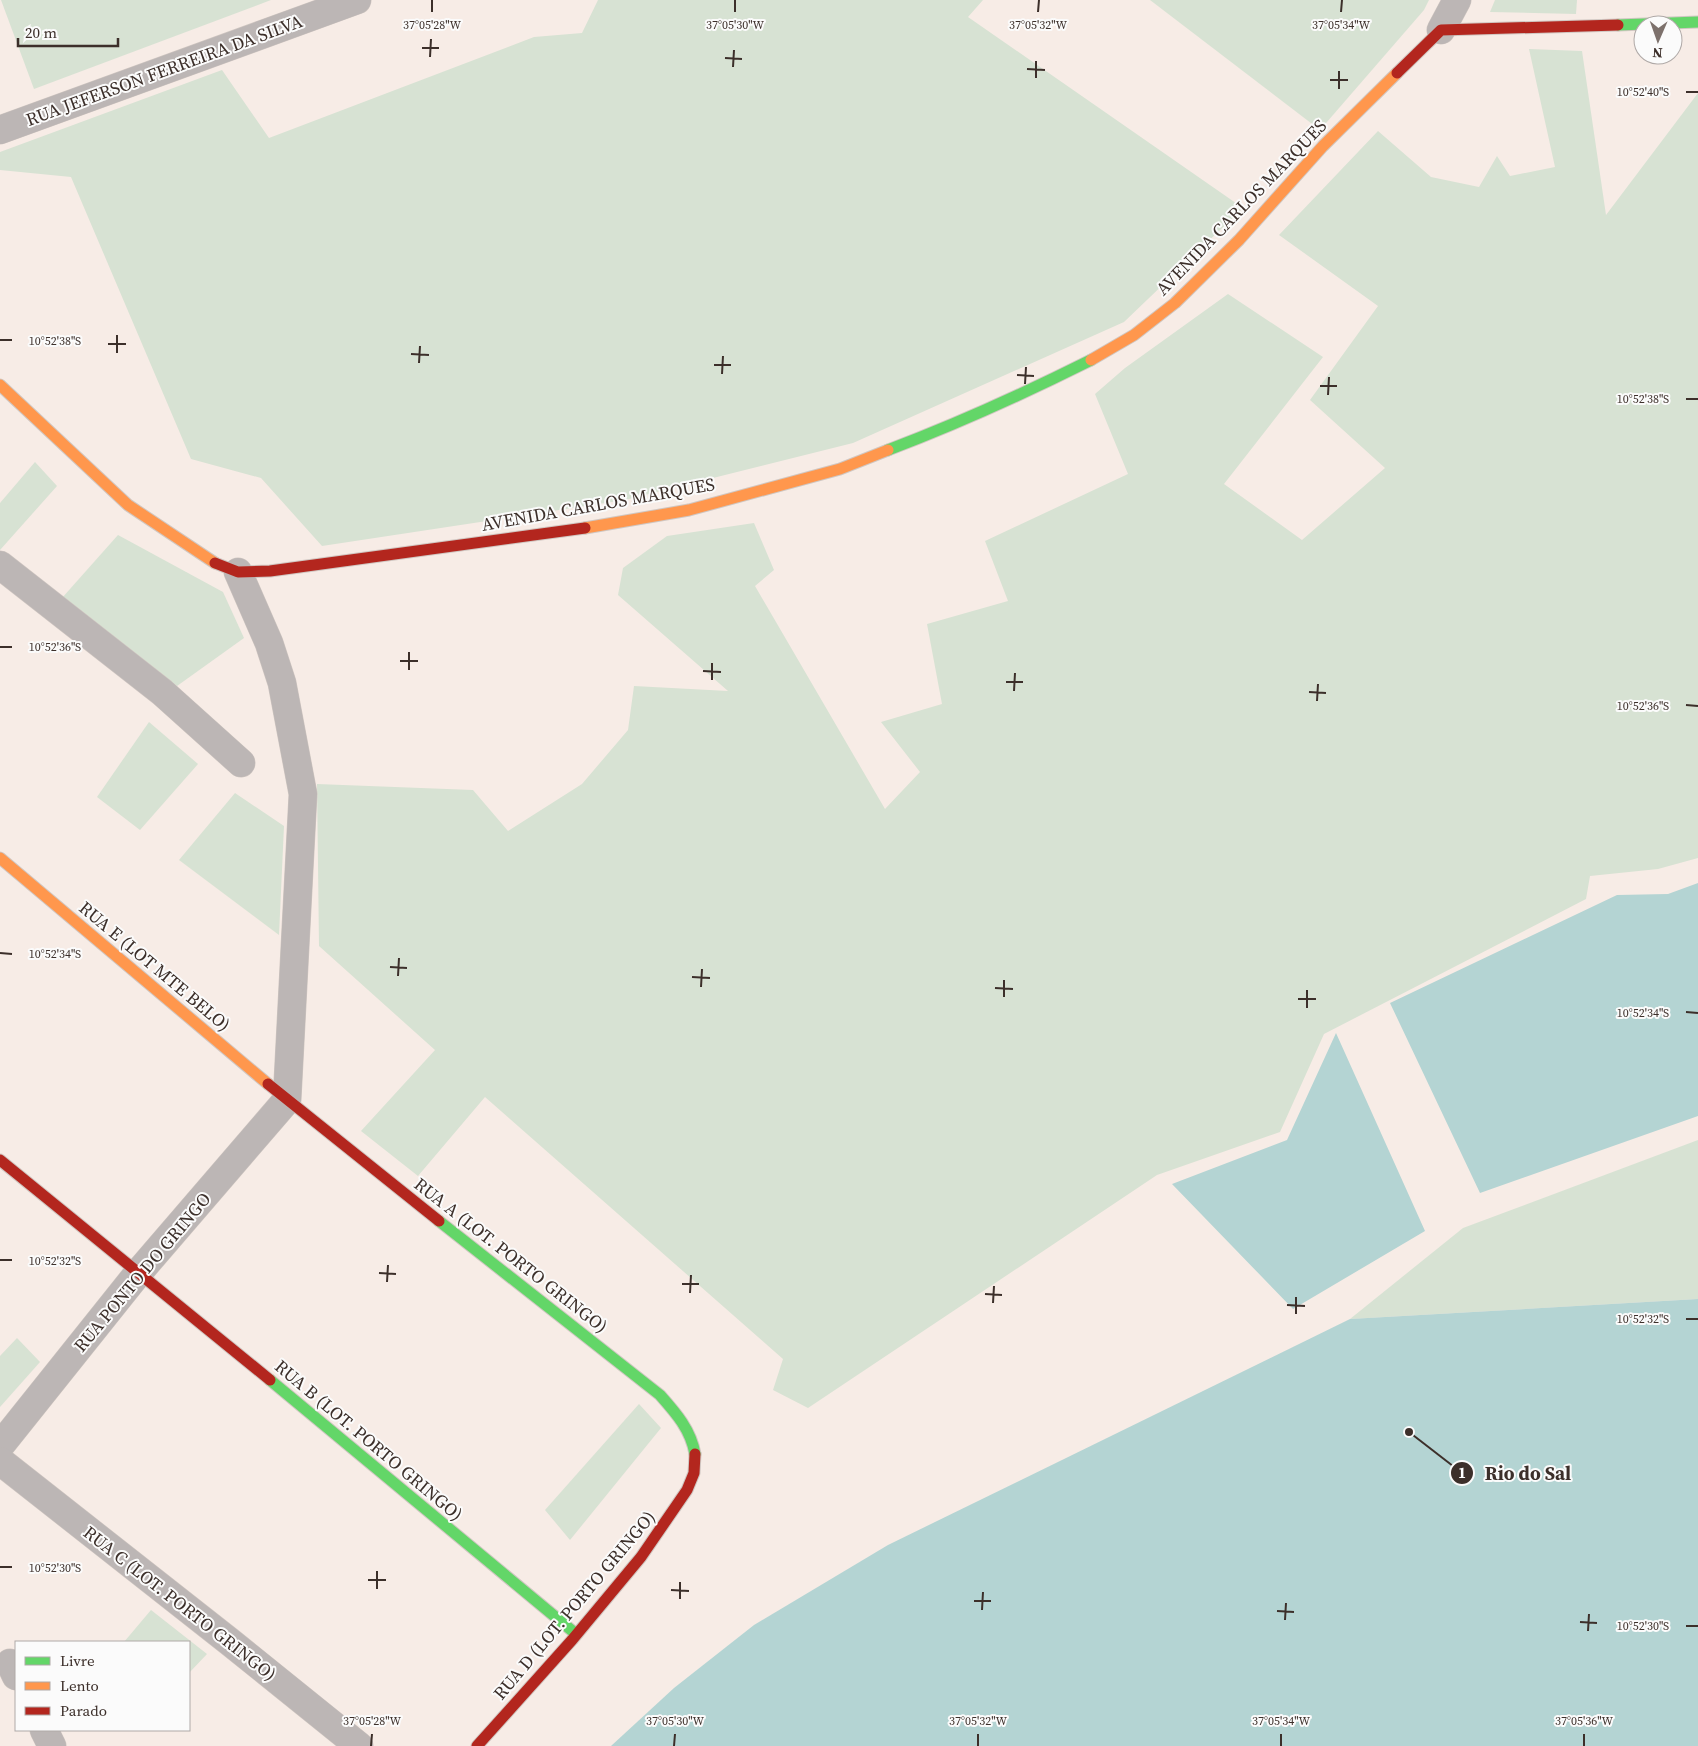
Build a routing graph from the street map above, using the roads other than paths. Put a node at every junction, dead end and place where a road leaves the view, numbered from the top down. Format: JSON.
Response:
{"nodes":[{"id":1,"x":357,"y":0,"type":"edge"},
{"id":2,"x":1457,"y":0,"type":"edge"},
{"id":3,"x":1698,"y":22,"type":"edge"},
{"id":4,"x":1441,"y":30,"type":"junction"},
{"id":5,"x":0,"y":130,"type":"edge"},
{"id":6,"x":0,"y":385,"type":"edge"},
{"id":7,"x":0,"y":565,"type":"edge"},
{"id":8,"x":238,"y":572,"type":"junction"},
{"id":9,"x":241,"y":763,"type":"dead end"},
{"id":10,"x":0,"y":858,"type":"edge"},
{"id":11,"x":287,"y":1100,"type":"junction"},
{"id":12,"x":0,"y":1160,"type":"edge"},
{"id":13,"x":139,"y":1272,"type":"junction"},
{"id":14,"x":0,"y":1446,"type":"edge"},
{"id":15,"x":695,"y":1451,"type":"joint"},
{"id":16,"x":0,"y":1461,"type":"edge"},
{"id":17,"x":576,"y":1634,"type":"junction"},
{"id":18,"x":44,"y":1731,"type":"edge"},
{"id":19,"x":52,"y":1746,"type":"edge"},
{"id":20,"x":359,"y":1746,"type":"edge"},
{"id":21,"x":477,"y":1746,"type":"edge"}],
"edges":[{"from":1,"to":5,"type":"street","name":"RUA JEFERSON FERREIRA DA SILVA"},
{"from":2,"to":4,"type":"street"},
{"from":3,"to":4,"type":"street"},
{"from":4,"to":8,"type":"street","name":"AVENIDA CARLOS MARQUES"},
{"from":6,"to":8,"type":"street","name":"AVENIDA CARLOS MARQUES"},
{"from":7,"to":9,"type":"street"},
{"from":8,"to":11,"type":"street"},
{"from":10,"to":11,"type":"street","name":"RUA E (LOT MTE BELO)"},
{"from":11,"to":13,"type":"street","name":"RUA PONTO DO GRINGO"},
{"from":11,"to":15,"type":"street","name":"RUA A (LOT. PORTO GRINGO)"},
{"from":12,"to":13,"type":"street","name":"RUA B (LOT. PORTO GRINGO)"},
{"from":13,"to":14,"type":"street","name":"RUA PONTO DO GRINGO"},
{"from":13,"to":17,"type":"street","name":"RUA B (LOT. PORTO GRINGO)"},
{"from":15,"to":17,"type":"street","name":"RUA D (LOT. PORTO GRINGO)"},
{"from":16,"to":20,"type":"street","name":"RUA C (LOT. PORTO GRINGO)"},
{"from":17,"to":21,"type":"street","name":"RUA D (LOT. PORTO GRINGO)"},
{"from":18,"to":19,"type":"street"}]}
